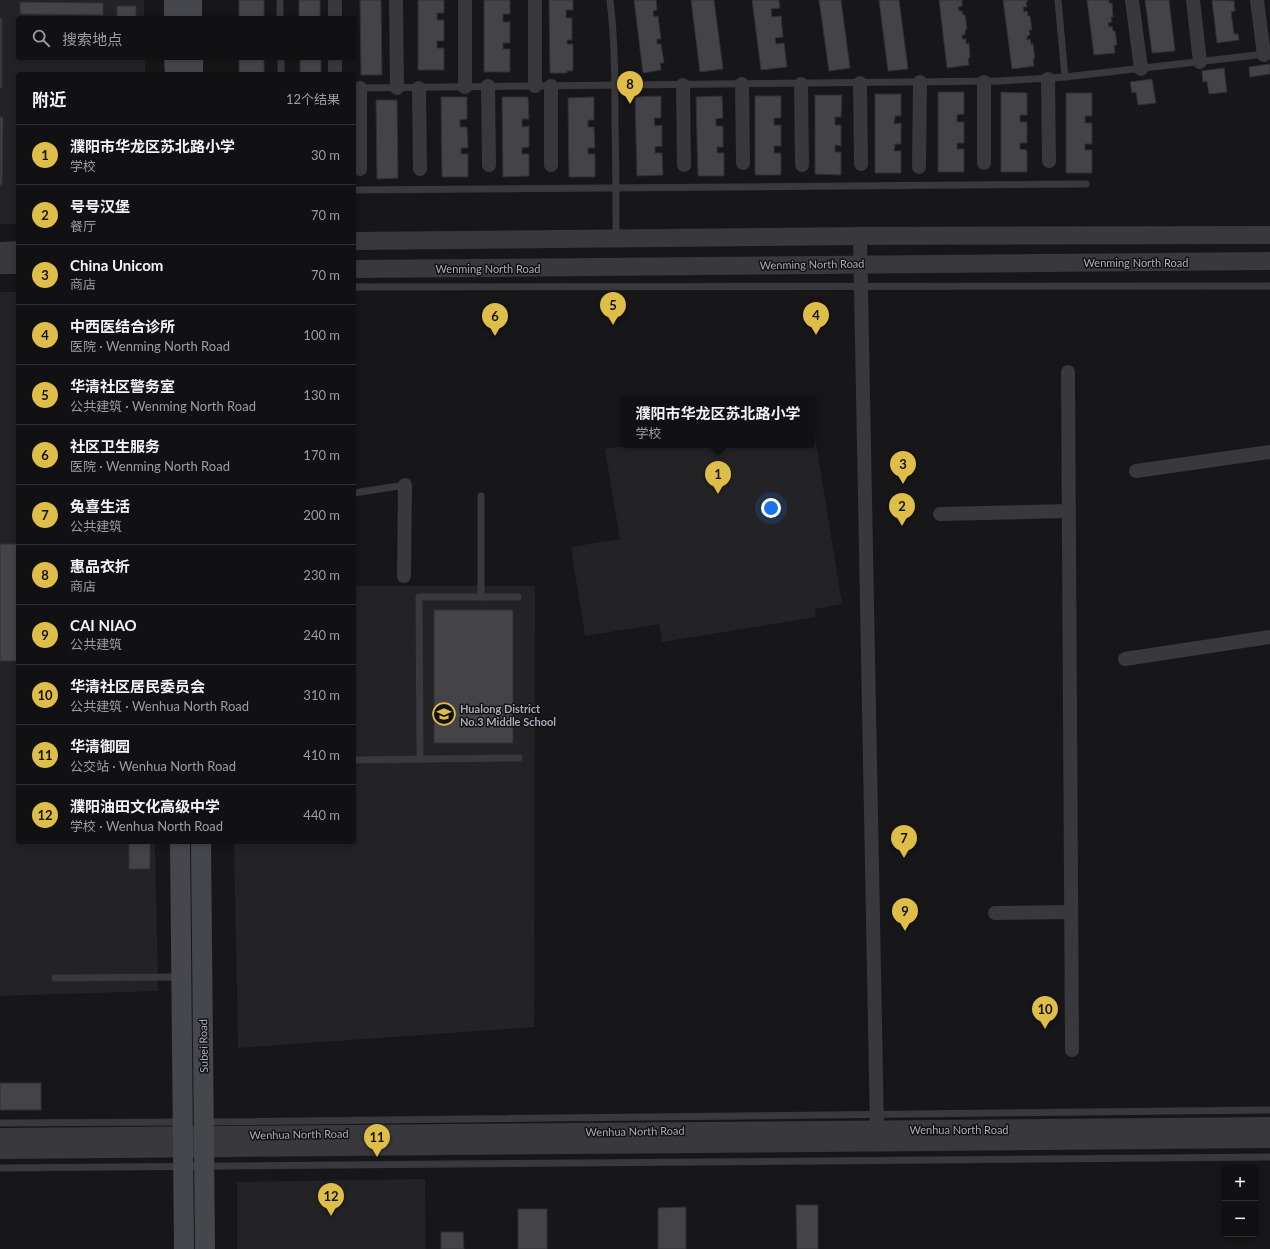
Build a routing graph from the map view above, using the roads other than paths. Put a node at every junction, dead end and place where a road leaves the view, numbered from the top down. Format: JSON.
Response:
{"nodes":[{"id":1,"x":174,"y":0,"type":"edge"},
{"id":2,"x":192,"y":0,"type":"edge"},
{"id":3,"x":280,"y":0,"type":"edge"},
{"id":4,"x":335,"y":0,"type":"edge"},
{"id":5,"x":396,"y":0,"type":"edge"},
{"id":6,"x":465,"y":0,"type":"edge"},
{"id":7,"x":535,"y":0,"type":"edge"},
{"id":8,"x":610,"y":0,"type":"edge"},
{"id":9,"x":1058,"y":0,"type":"edge"},
{"id":10,"x":1132,"y":0,"type":"edge"},
{"id":11,"x":1193,"y":0,"type":"edge"},
{"id":12,"x":1257,"y":0,"type":"edge"},
{"id":13,"x":174,"y":16,"type":"edge"},
{"id":14,"x":192,"y":16,"type":"edge"},
{"id":15,"x":280,"y":16,"type":"edge"},
{"id":16,"x":335,"y":16,"type":"edge"},
{"id":17,"x":1267,"y":54,"type":"edge"},
{"id":18,"x":174,"y":60,"type":"edge"},
{"id":19,"x":193,"y":60,"type":"edge"},
{"id":20,"x":281,"y":60,"type":"edge"},
{"id":21,"x":335,"y":60,"type":"edge"},
{"id":22,"x":1200,"y":62,"type":"junction"},
{"id":23,"x":1141,"y":69,"type":"junction"},
{"id":24,"x":174,"y":72,"type":"edge"},
{"id":25,"x":193,"y":72,"type":"edge"},
{"id":26,"x":281,"y":72,"type":"edge"},
{"id":27,"x":335,"y":72,"type":"edge"},
{"id":28,"x":1065,"y":77,"type":"junction"},
{"id":29,"x":1048,"y":79,"type":"junction"},
{"id":30,"x":920,"y":82,"type":"junction"},
{"id":31,"x":984,"y":82,"type":"junction"},
{"id":32,"x":860,"y":83,"type":"junction"},
{"id":33,"x":742,"y":84,"type":"junction"},
{"id":34,"x":801,"y":84,"type":"junction"},
{"id":35,"x":615,"y":85,"type":"junction"},
{"id":36,"x":683,"y":85,"type":"junction"},
{"id":37,"x":488,"y":86,"type":"junction"},
{"id":38,"x":535,"y":86,"type":"junction"},
{"id":39,"x":551,"y":86,"type":"junction"},
{"id":40,"x":465,"y":87,"type":"junction"},
{"id":41,"x":357,"y":88,"type":"edge"},
{"id":42,"x":397,"y":88,"type":"junction"},
{"id":43,"x":419,"y":88,"type":"junction"},
{"id":44,"x":1049,"y":161,"type":"dead end"},
{"id":45,"x":743,"y":163,"type":"dead end"},
{"id":46,"x":984,"y":163,"type":"dead end"},
{"id":47,"x":861,"y":164,"type":"dead end"},
{"id":48,"x":489,"y":165,"type":"dead end"},
{"id":49,"x":551,"y":165,"type":"dead end"},
{"id":50,"x":684,"y":165,"type":"dead end"},
{"id":51,"x":802,"y":165,"type":"dead end"},
{"id":52,"x":919,"y":167,"type":"dead end"},
{"id":53,"x":360,"y":169,"type":"dead end"},
{"id":54,"x":420,"y":169,"type":"dead end"},
{"id":55,"x":1086,"y":184,"type":"dead end"},
{"id":56,"x":616,"y":188,"type":"junction"},
{"id":57,"x":356,"y":190,"type":"edge"},
{"id":58,"x":1270,"y":235,"type":"edge"},
{"id":59,"x":860,"y":236,"type":"junction"},
{"id":60,"x":616,"y":239,"type":"junction"},
{"id":61,"x":356,"y":241,"type":"edge"},
{"id":62,"x":0,"y":250,"type":"edge"},
{"id":63,"x":16,"y":250,"type":"edge"},
{"id":64,"x":1270,"y":261,"type":"edge"},
{"id":65,"x":860,"y":264,"type":"junction"},
{"id":66,"x":0,"y":265,"type":"edge"},
{"id":67,"x":16,"y":265,"type":"edge"},
{"id":68,"x":356,"y":268,"type":"edge"},
{"id":69,"x":861,"y":286,"type":"junction"},
{"id":70,"x":1270,"y":286,"type":"edge"},
{"id":71,"x":356,"y":287,"type":"edge"},
{"id":72,"x":1068,"y":372,"type":"dead end"},
{"id":73,"x":1270,"y":452,"type":"edge"},
{"id":74,"x":1136,"y":471,"type":"dead end"},
{"id":75,"x":405,"y":485,"type":"joint"},
{"id":76,"x":356,"y":493,"type":"edge"},
{"id":77,"x":481,"y":496,"type":"dead end"},
{"id":78,"x":1068,"y":511,"type":"junction"},
{"id":79,"x":940,"y":514,"type":"dead end"},
{"id":80,"x":404,"y":576,"type":"dead end"},
{"id":81,"x":481,"y":597,"type":"junction"},
{"id":82,"x":518,"y":597,"type":"dead end"},
{"id":83,"x":1270,"y":637,"type":"edge"},
{"id":84,"x":1125,"y":659,"type":"dead end"},
{"id":85,"x":519,"y":758,"type":"dead end"},
{"id":86,"x":420,"y":759,"type":"junction"},
{"id":87,"x":356,"y":760,"type":"edge"},
{"id":88,"x":180,"y":844,"type":"edge"},
{"id":89,"x":201,"y":844,"type":"edge"},
{"id":90,"x":1071,"y":912,"type":"junction"},
{"id":91,"x":995,"y":913,"type":"dead end"},
{"id":92,"x":181,"y":977,"type":"junction"},
{"id":93,"x":54,"y":978,"type":"dead end"},
{"id":94,"x":1072,"y":1050,"type":"dead end"},
{"id":95,"x":1270,"y":1110,"type":"edge"},
{"id":96,"x":877,"y":1122,"type":"junction"},
{"id":97,"x":0,"y":1123,"type":"edge"},
{"id":98,"x":1270,"y":1126,"type":"edge"},
{"id":99,"x":0,"y":1137,"type":"edge"},
{"id":100,"x":193,"y":1138,"type":"junction"},
{"id":101,"x":1270,"y":1139,"type":"edge"},
{"id":102,"x":0,"y":1150,"type":"edge"},
{"id":103,"x":1270,"y":1157,"type":"edge"},
{"id":104,"x":0,"y":1168,"type":"edge"},
{"id":105,"x":184,"y":1249,"type":"edge"},
{"id":106,"x":205,"y":1249,"type":"edge"}],
"edges":[{"from":1,"to":13,"type":"main road"},
{"from":2,"to":14,"type":"main road"},
{"from":3,"to":15,"type":"lane"},
{"from":4,"to":16,"type":"street"},
{"from":5,"to":42,"type":"street"},
{"from":6,"to":40,"type":"street"},
{"from":7,"to":38,"type":"street"},
{"from":8,"to":35,"type":"lane"},
{"from":9,"to":28,"type":"lane"},
{"from":10,"to":23,"type":"street"},
{"from":11,"to":22,"type":"street"},
{"from":12,"to":17,"type":"street"},
{"from":17,"to":22,"type":"lane"},
{"from":18,"to":24,"type":"main road"},
{"from":19,"to":25,"type":"main road"},
{"from":20,"to":26,"type":"lane"},
{"from":21,"to":27,"type":"street"},
{"from":22,"to":23,"type":"lane"},
{"from":23,"to":28,"type":"lane"},
{"from":28,"to":29,"type":"lane"},
{"from":29,"to":31,"type":"lane"},
{"from":29,"to":44,"type":"street"},
{"from":30,"to":31,"type":"lane"},
{"from":30,"to":32,"type":"lane"},
{"from":30,"to":52,"type":"street"},
{"from":31,"to":46,"type":"street"},
{"from":32,"to":34,"type":"lane"},
{"from":32,"to":47,"type":"street"},
{"from":33,"to":34,"type":"lane"},
{"from":33,"to":36,"type":"lane"},
{"from":33,"to":45,"type":"street"},
{"from":34,"to":51,"type":"street"},
{"from":35,"to":36,"type":"lane"},
{"from":35,"to":39,"type":"lane"},
{"from":35,"to":56,"type":"lane"},
{"from":36,"to":50,"type":"street"},
{"from":37,"to":38,"type":"lane"},
{"from":37,"to":40,"type":"lane"},
{"from":37,"to":48,"type":"street"},
{"from":38,"to":39,"type":"lane"},
{"from":39,"to":49,"type":"street"},
{"from":40,"to":43,"type":"lane"},
{"from":41,"to":42,"type":"lane"},
{"from":41,"to":53,"type":"street"},
{"from":42,"to":43,"type":"lane"},
{"from":43,"to":54,"type":"street"},
{"from":55,"to":56,"type":"lane"},
{"from":56,"to":57,"type":"lane"},
{"from":56,"to":60,"type":"lane"},
{"from":58,"to":59,"type":"street"},
{"from":59,"to":60,"type":"street"},
{"from":59,"to":65,"type":"street"},
{"from":60,"to":61,"type":"street"},
{"from":62,"to":63,"type":"street"},
{"from":64,"to":65,"type":"street","name":"Wenming North Road"},
{"from":65,"to":68,"type":"street","name":"Wenming North Road"},
{"from":65,"to":69,"type":"street"},
{"from":66,"to":67,"type":"street"},
{"from":69,"to":70,"type":"lane"},
{"from":69,"to":71,"type":"lane"},
{"from":69,"to":96,"type":"street"},
{"from":72,"to":78,"type":"street"},
{"from":73,"to":74,"type":"street"},
{"from":75,"to":76,"type":"lane"},
{"from":75,"to":80,"type":"street"},
{"from":77,"to":81,"type":"lane"},
{"from":78,"to":79,"type":"street"},
{"from":78,"to":90,"type":"street"},
{"from":81,"to":82,"type":"lane"},
{"from":81,"to":86,"type":"lane"},
{"from":83,"to":84,"type":"street"},
{"from":85,"to":86,"type":"lane"},
{"from":86,"to":87,"type":"lane"},
{"from":88,"to":92,"type":"main road","name":"Subei Road"},
{"from":89,"to":100,"type":"main road","name":"Subei Road"},
{"from":90,"to":91,"type":"street"},
{"from":90,"to":94,"type":"street"},
{"from":92,"to":93,"type":"lane"},
{"from":92,"to":100,"type":"main road","name":"Subei Road"},
{"from":95,"to":96,"type":"lane"},
{"from":96,"to":98,"type":"street","name":"Wenhua North Road"},
{"from":96,"to":100,"type":"street","name":"Wenhua North Road"},
{"from":97,"to":100,"type":"lane"},
{"from":99,"to":100,"type":"street","name":"Wenhua North Road"},
{"from":100,"to":101,"type":"street","name":"Wenhua North Road"},
{"from":100,"to":102,"type":"street","name":"Wenhua North Road"},
{"from":100,"to":103,"type":"lane"},
{"from":100,"to":104,"type":"lane"},
{"from":100,"to":105,"type":"main road","name":"Subei Road"},
{"from":100,"to":106,"type":"main road","name":"Subei Road"}]}
